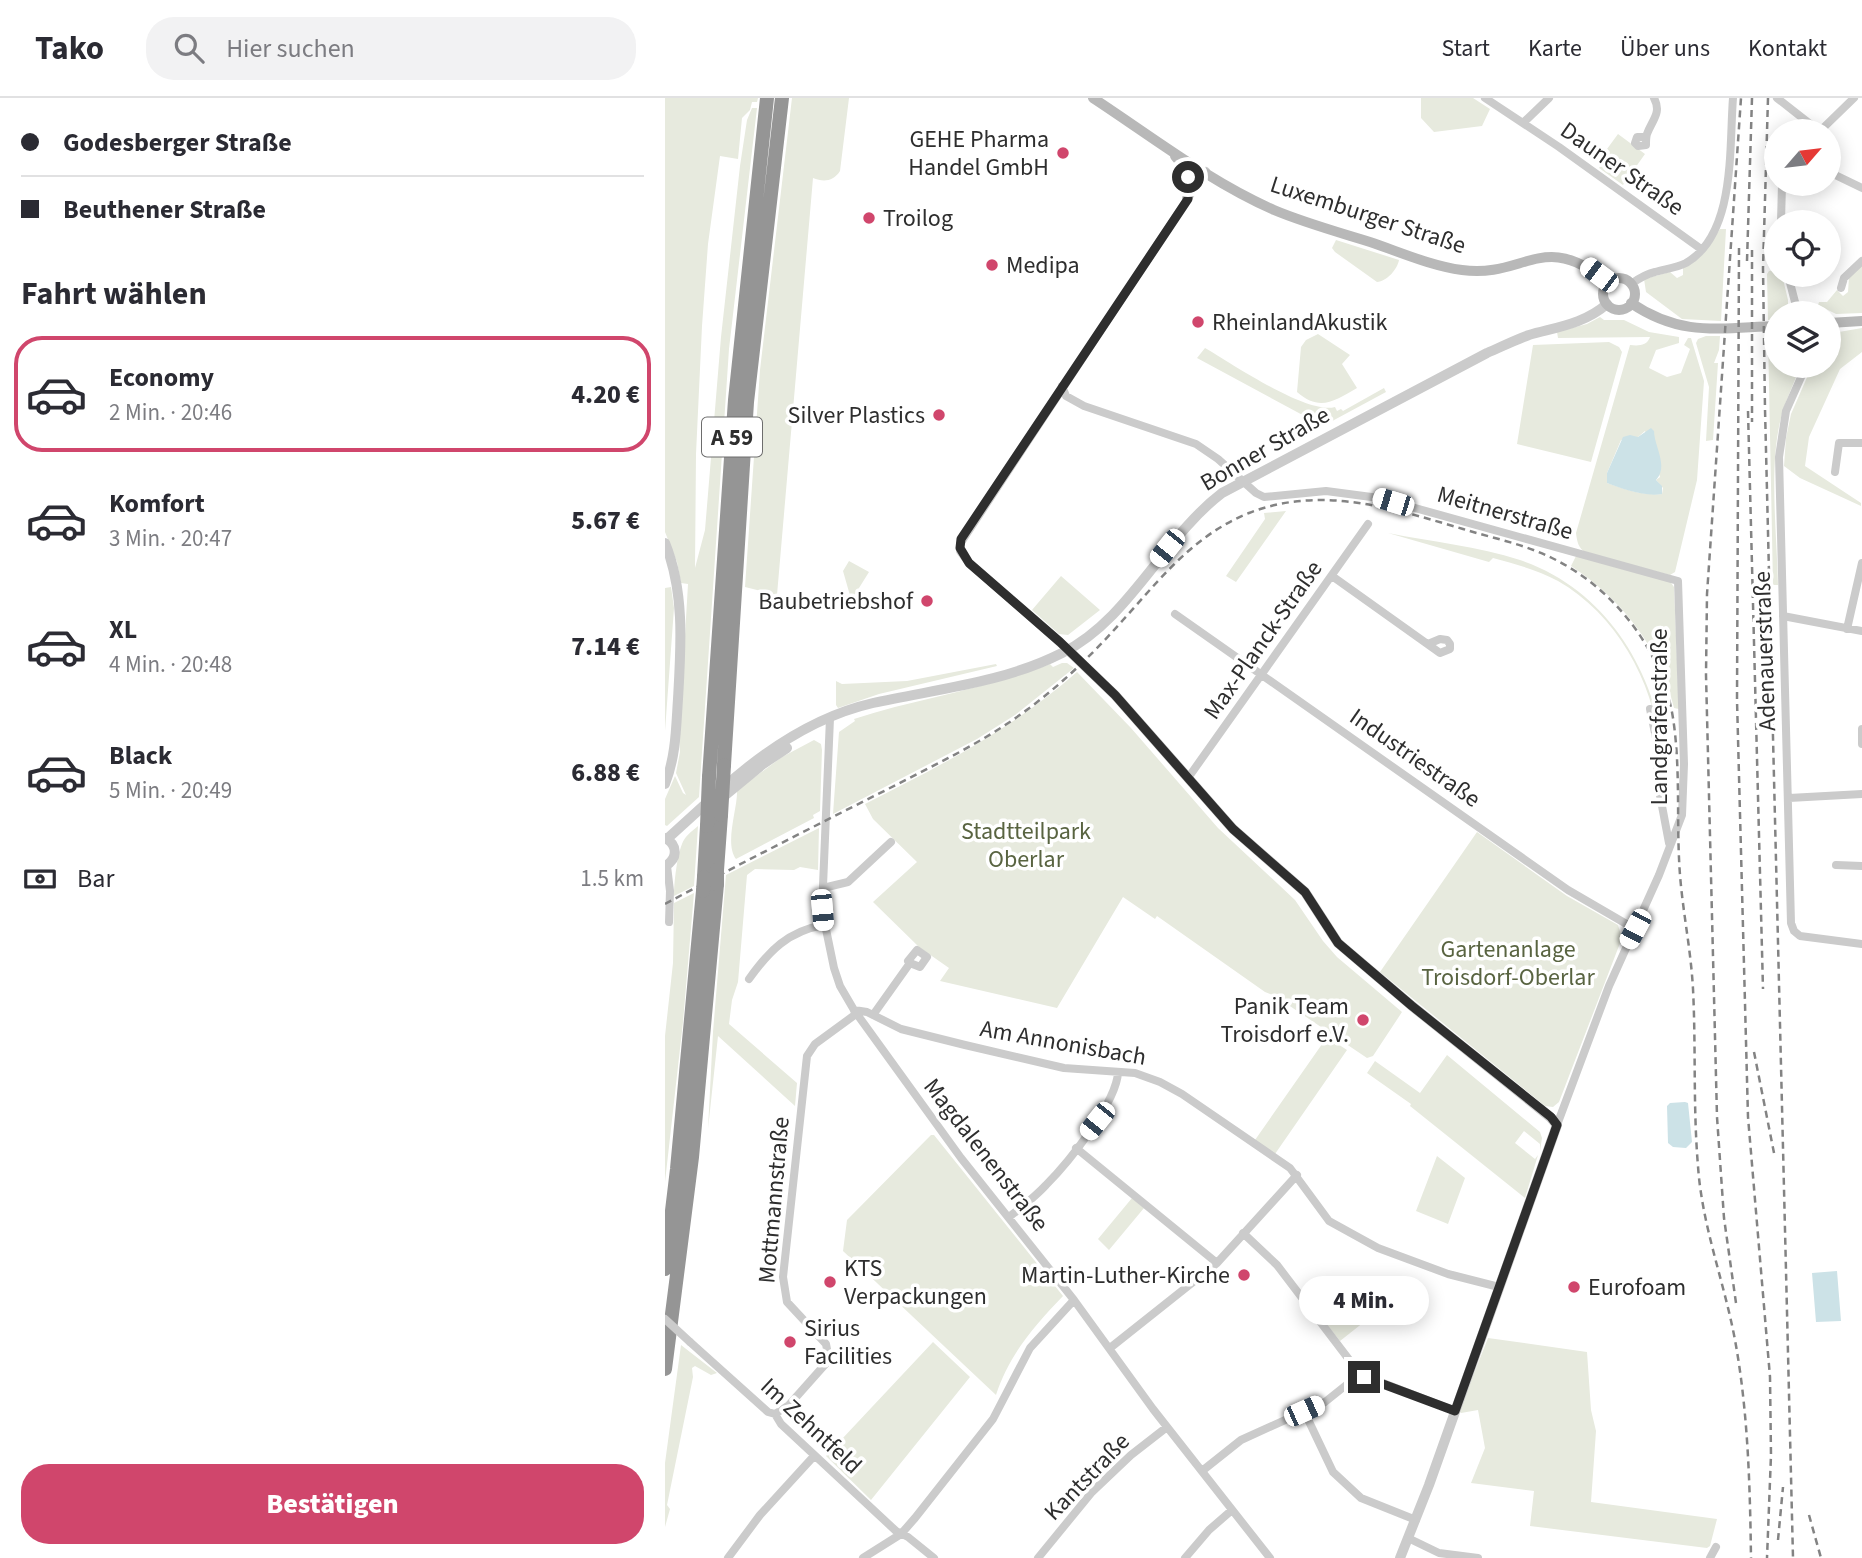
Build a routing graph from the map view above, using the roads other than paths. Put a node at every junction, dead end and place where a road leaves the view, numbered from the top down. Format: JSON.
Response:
{"nodes":[{"id":1,"x":768,"y":98,"type":"edge"},
{"id":2,"x":782,"y":98,"type":"edge"},
{"id":3,"x":1093,"y":98,"type":"edge"},
{"id":4,"x":1485,"y":98,"type":"edge"},
{"id":5,"x":1549,"y":98,"type":"edge"},
{"id":6,"x":1654,"y":98,"type":"edge"},
{"id":7,"x":1733,"y":98,"type":"edge"},
{"id":8,"x":1777,"y":98,"type":"edge"},
{"id":9,"x":1854,"y":98,"type":"edge"},
{"id":10,"x":1804,"y":119,"type":"edge"},
{"id":11,"x":1832,"y":119,"type":"edge"},
{"id":12,"x":1523,"y":122,"type":"junction"},
{"id":13,"x":1645,"y":136,"type":"dead end"},
{"id":14,"x":1159,"y":143,"type":"junction"},
{"id":15,"x":1206,"y":172,"type":"junction"},
{"id":16,"x":1841,"y":178,"type":"edge"},
{"id":17,"x":1862,"y":188,"type":"edge"},
{"id":18,"x":1188,"y":199,"type":"junction"},
{"id":19,"x":1701,"y":249,"type":"junction"},
{"id":20,"x":1862,"y":261,"type":"edge"},
{"id":21,"x":1608,"y":283,"type":"junction"},
{"id":22,"x":1630,"y":284,"type":"junction"},
{"id":23,"x":1841,"y":288,"type":"dead end"},
{"id":24,"x":1631,"y":303,"type":"junction"},
{"id":25,"x":1607,"y":304,"type":"junction"},
{"id":26,"x":1862,"y":321,"type":"edge"},
{"id":27,"x":1841,"y":322,"type":"edge"},
{"id":28,"x":1764,"y":326,"type":"edge"},
{"id":29,"x":1800,"y":378,"type":"edge"},
{"id":30,"x":1062,"y":386,"type":"junction"},
{"id":31,"x":1862,"y":443,"type":"edge"},
{"id":32,"x":1835,"y":472,"type":"dead end"},
{"id":33,"x":1243,"y":481,"type":"junction"},
{"id":34,"x":1367,"y":524,"type":"dead end"},
{"id":35,"x":665,"y":544,"type":"edge"},
{"id":36,"x":1862,"y":563,"type":"edge"},
{"id":37,"x":1332,"y":576,"type":"junction"},
{"id":38,"x":1678,"y":581,"type":"joint"},
{"id":39,"x":1175,"y":614,"type":"dead end"},
{"id":40,"x":1783,"y":616,"type":"junction"},
{"id":41,"x":1847,"y":629,"type":"junction"},
{"id":42,"x":1862,"y":631,"type":"edge"},
{"id":43,"x":1428,"y":644,"type":"dead end"},
{"id":44,"x":1068,"y":650,"type":"junction"},
{"id":45,"x":1261,"y":675,"type":"junction"},
{"id":46,"x":1650,"y":709,"type":"dead end"},
{"id":47,"x":830,"y":722,"type":"junction"},
{"id":48,"x":1862,"y":729,"type":"edge"},
{"id":49,"x":1862,"y":744,"type":"edge"},
{"id":50,"x":1188,"y":778,"type":"junction"},
{"id":51,"x":665,"y":783,"type":"edge"},
{"id":52,"x":1862,"y":794,"type":"edge"},
{"id":53,"x":1789,"y":798,"type":"junction"},
{"id":54,"x":668,"y":840,"type":"edge"},
{"id":55,"x":891,"y":842,"type":"dead end"},
{"id":56,"x":1670,"y":845,"type":"junction"},
{"id":57,"x":1836,"y":865,"type":"dead end"},
{"id":58,"x":666,"y":866,"type":"edge"},
{"id":59,"x":1862,"y":866,"type":"edge"},
{"id":60,"x":710,"y":880,"type":"junction"},
{"id":61,"x":823,"y":888,"type":"junction"},
{"id":62,"x":669,"y":922,"type":"dead end"},
{"id":63,"x":824,"y":925,"type":"junction"},
{"id":64,"x":1635,"y":929,"type":"junction"},
{"id":65,"x":1862,"y":944,"type":"edge"},
{"id":66,"x":911,"y":963,"type":"dead end"},
{"id":67,"x":749,"y":979,"type":"dead end"},
{"id":68,"x":855,"y":1012,"type":"junction"},
{"id":69,"x":873,"y":1014,"type":"junction"},
{"id":70,"x":1118,"y":1072,"type":"junction"},
{"id":71,"x":1557,"y":1125,"type":"junction"},
{"id":72,"x":1076,"y":1148,"type":"junction"},
{"id":73,"x":1297,"y":1175,"type":"junction"},
{"id":74,"x":1009,"y":1217,"type":"junction"},
{"id":75,"x":1243,"y":1233,"type":"junction"},
{"id":76,"x":1217,"y":1263,"type":"junction"},
{"id":77,"x":665,"y":1269,"type":"edge"},
{"id":78,"x":1499,"y":1287,"type":"junction"},
{"id":79,"x":1074,"y":1300,"type":"junction"},
{"id":80,"x":665,"y":1319,"type":"edge"},
{"id":81,"x":1110,"y":1348,"type":"junction"},
{"id":82,"x":665,"y":1369,"type":"edge"},
{"id":83,"x":1360,"y":1374,"type":"junction"},
{"id":84,"x":1304,"y":1411,"type":"junction"},
{"id":85,"x":1455,"y":1411,"type":"junction"},
{"id":86,"x":775,"y":1414,"type":"junction"},
{"id":87,"x":1167,"y":1427,"type":"junction"},
{"id":88,"x":814,"y":1456,"type":"junction"},
{"id":89,"x":1202,"y":1471,"type":"junction"},
{"id":90,"x":1232,"y":1510,"type":"junction"},
{"id":91,"x":1416,"y":1520,"type":"junction"},
{"id":92,"x":901,"y":1534,"type":"junction"},
{"id":93,"x":1408,"y":1538,"type":"junction"},
{"id":94,"x":1716,"y":1547,"type":"dead end"},
{"id":95,"x":728,"y":1558,"type":"edge"},
{"id":96,"x":863,"y":1558,"type":"edge"},
{"id":97,"x":934,"y":1558,"type":"edge"},
{"id":98,"x":1038,"y":1558,"type":"edge"},
{"id":99,"x":1185,"y":1558,"type":"edge"},
{"id":100,"x":1269,"y":1558,"type":"edge"},
{"id":101,"x":1400,"y":1558,"type":"edge"},
{"id":102,"x":1478,"y":1558,"type":"edge"},
{"id":103,"x":1710,"y":1558,"type":"edge"}],
"edges":[{"from":1,"to":60,"type":"highway","number":"A 59","bridge":true},
{"from":2,"to":60,"type":"highway","number":"A 59","bridge":true},
{"from":3,"to":14,"type":"main road","name":"Luxemburger Straße"},
{"from":4,"to":12,"type":"street","name":"Dauner Straße"},
{"from":5,"to":12,"type":"street"},
{"from":6,"to":13,"type":"street"},
{"from":7,"to":19,"type":"street"},
{"from":8,"to":10,"type":"street"},
{"from":9,"to":11,"type":"street"},
{"from":12,"to":19,"type":"street","name":"Dauner Straße"},
{"from":14,"to":15,"type":"main road","name":"Luxemburger Straße"},
{"from":14,"to":18,"type":"main road"},
{"from":15,"to":18,"type":"street"},
{"from":15,"to":21,"type":"main road","name":"Luxemburger Straße"},
{"from":16,"to":17,"type":"street"},
{"from":18,"to":30,"type":"street"},
{"from":19,"to":22,"type":"street"},
{"from":20,"to":23,"type":"street"},
{"from":21,"to":22,"type":"main road"},
{"from":21,"to":25,"type":"main road"},
{"from":22,"to":24,"type":"main road"},
{"from":24,"to":25,"type":"main road"},
{"from":24,"to":28,"type":"main road"},
{"from":25,"to":33,"type":"street","name":"Bonner Straße"},
{"from":26,"to":27,"type":"main road"},
{"from":29,"to":40,"type":"street","name":"Adenauerstraße"},
{"from":30,"to":33,"type":"street","name":"Meitnerstraße"},
{"from":30,"to":44,"type":"street"},
{"from":31,"to":32,"type":"street"},
{"from":33,"to":38,"type":"street","name":"Meitnerstraße"},
{"from":33,"to":44,"type":"street","name":"Bonner Straße"},
{"from":34,"to":37,"type":"street","name":"Max-Planck-Straße"},
{"from":35,"to":51,"type":"street"},
{"from":36,"to":41,"type":"street"},
{"from":37,"to":43,"type":"street"},
{"from":37,"to":45,"type":"street","name":"Max-Planck-Straße"},
{"from":38,"to":56,"type":"street","name":"Landgrafenstraße"},
{"from":39,"to":45,"type":"street","name":"Industriestraße"},
{"from":40,"to":41,"type":"street"},
{"from":40,"to":53,"type":"street","name":"Adenauerstraße"},
{"from":41,"to":42,"type":"street"},
{"from":44,"to":47,"type":"street","name":"Bonner Straße"},
{"from":44,"to":50,"type":"street"},
{"from":45,"to":50,"type":"street","name":"Max-Planck-Straße"},
{"from":45,"to":64,"type":"street","name":"Industriestraße"},
{"from":46,"to":56,"type":"street"},
{"from":47,"to":54,"type":"street","name":"Bonner Straße"},
{"from":47,"to":61,"type":"street","name":"Magdalenenstraße"},
{"from":48,"to":49,"type":"street"},
{"from":50,"to":71,"type":"street"},
{"from":52,"to":53,"type":"street"},
{"from":53,"to":65,"type":"street","name":"Adenauerstraße"},
{"from":54,"to":58,"type":"street"},
{"from":55,"to":61,"type":"street"},
{"from":56,"to":64,"type":"street","name":"Landgrafenstraße"},
{"from":57,"to":59,"type":"street"},
{"from":58,"to":62,"type":"street"},
{"from":60,"to":77,"type":"highway","number":"A 59"},
{"from":60,"to":82,"type":"highway","number":"A 59"},
{"from":61,"to":63,"type":"street","name":"Magdalenenstraße"},
{"from":63,"to":67,"type":"street"},
{"from":63,"to":68,"type":"street","name":"Magdalenenstraße"},
{"from":64,"to":71,"type":"street","name":"Landgrafenstraße"},
{"from":66,"to":69,"type":"street"},
{"from":68,"to":69,"type":"street","name":"Am Annonisbach"},
{"from":68,"to":74,"type":"street","name":"Magdalenenstraße"},
{"from":68,"to":86,"type":"street","name":"Mottmannstraße"},
{"from":69,"to":70,"type":"street","name":"Am Annonisbach"},
{"from":70,"to":72,"type":"street"},
{"from":70,"to":73,"type":"street","name":"Am Annonisbach"},
{"from":71,"to":78,"type":"street","name":"Landgrafenstraße"},
{"from":72,"to":74,"type":"street"},
{"from":72,"to":76,"type":"street"},
{"from":73,"to":75,"type":"street"},
{"from":73,"to":78,"type":"street","name":"Am Annonisbach"},
{"from":74,"to":79,"type":"street","name":"Magdalenenstraße"},
{"from":75,"to":76,"type":"street"},
{"from":75,"to":83,"type":"street"},
{"from":76,"to":81,"type":"street"},
{"from":78,"to":85,"type":"street","name":"Landgrafenstraße"},
{"from":79,"to":81,"type":"street","name":"Magdalenenstraße"},
{"from":79,"to":92,"type":"street"},
{"from":80,"to":86,"type":"street","name":"Im Zehntfeld","bridge":true},
{"from":81,"to":87,"type":"street","name":"Magdalenenstraße"},
{"from":83,"to":84,"type":"street"},
{"from":83,"to":85,"type":"street"},
{"from":84,"to":89,"type":"street"},
{"from":84,"to":91,"type":"street"},
{"from":85,"to":91,"type":"street","name":"Landgrafenstraße"},
{"from":86,"to":88,"type":"street","name":"Im Zehntfeld"},
{"from":87,"to":89,"type":"street","name":"Magdalenenstraße"},
{"from":87,"to":98,"type":"street","name":"Kantstraße"},
{"from":88,"to":92,"type":"street","name":"Im Zehntfeld"},
{"from":88,"to":95,"type":"street"},
{"from":89,"to":90,"type":"street","name":"Magdalenenstraße"},
{"from":90,"to":99,"type":"street"},
{"from":90,"to":100,"type":"street","name":"Magdalenenstraße"},
{"from":91,"to":93,"type":"street","name":"Landgrafenstraße"},
{"from":92,"to":96,"type":"street"},
{"from":92,"to":97,"type":"street","name":"Im Zehntfeld"},
{"from":93,"to":101,"type":"street","name":"Landgrafenstraße"},
{"from":93,"to":102,"type":"street"},
{"from":94,"to":103,"type":"street"}]}
